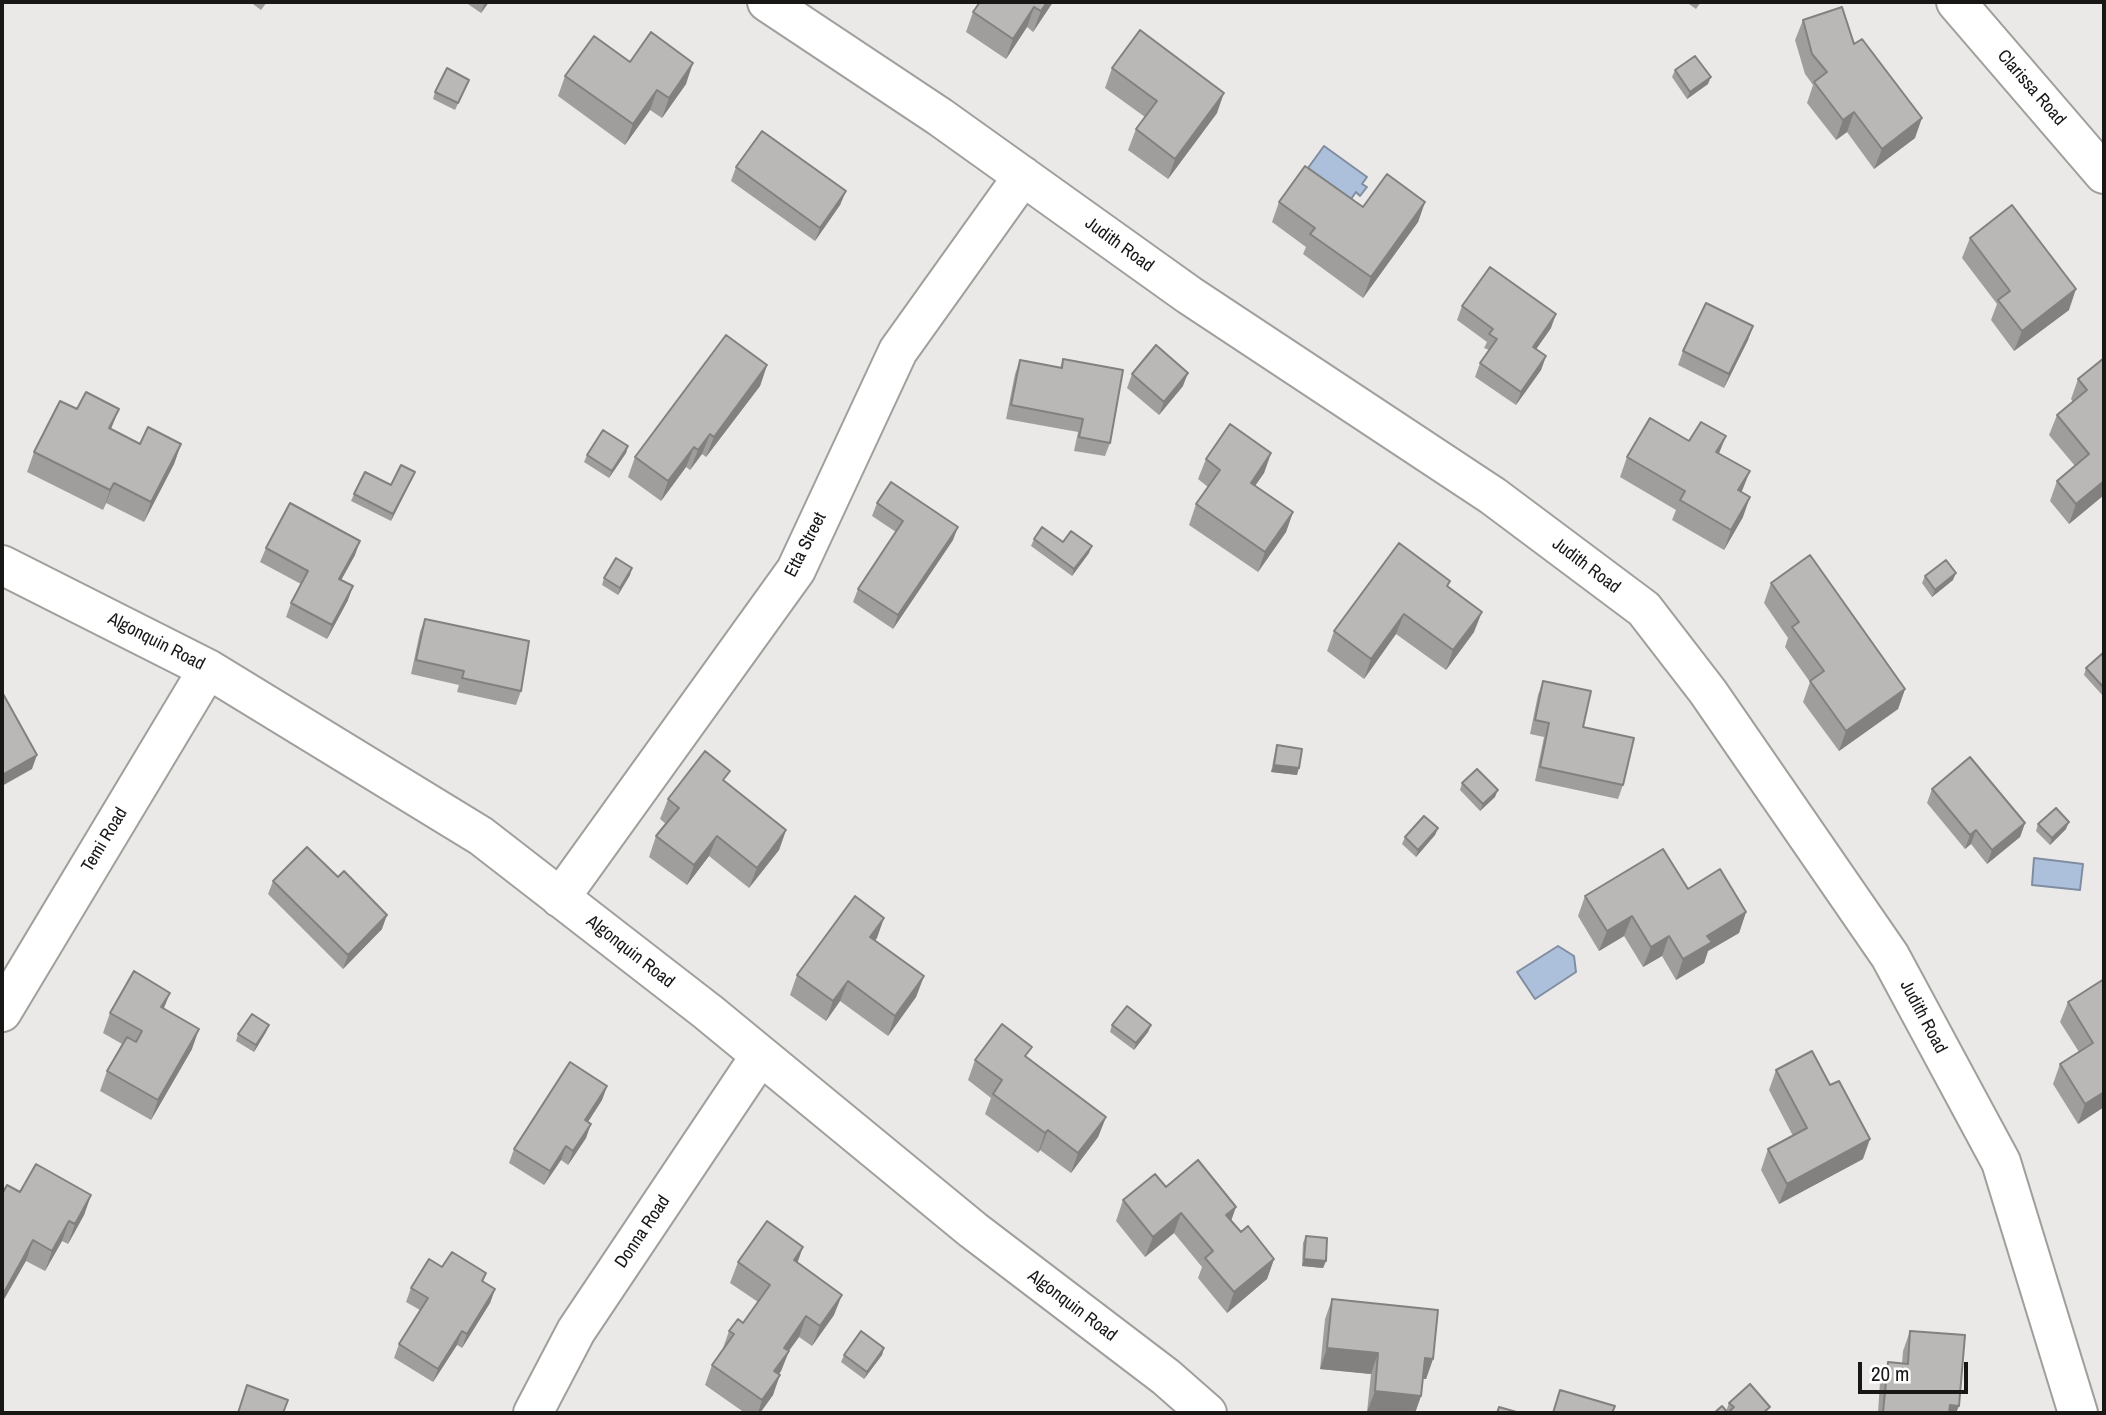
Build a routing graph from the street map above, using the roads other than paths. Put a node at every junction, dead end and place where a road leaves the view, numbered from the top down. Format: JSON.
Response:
{"nodes":[{"id":1,"x":767,"y":2,"type":"edge"},
{"id":2,"x":1956,"y":2,"type":"edge"},
{"id":3,"x":2104,"y":174,"type":"edge"},
{"id":4,"x":1023,"y":176,"type":"junction"},
{"id":5,"x":2,"y":565,"type":"edge"},
{"id":6,"x":208,"y":669,"type":"junction"},
{"id":7,"x":560,"y":898,"type":"junction"},
{"id":8,"x":2,"y":1012,"type":"edge"},
{"id":9,"x":761,"y":1056,"type":"junction"},
{"id":10,"x":533,"y":1413,"type":"edge"},
{"id":11,"x":1207,"y":1413,"type":"edge"},
{"id":12,"x":2078,"y":1413,"type":"edge"}],
"edges":[{"from":1,"to":4,"type":"street","name":"Judith Road"},
{"from":2,"to":3,"type":"street","name":"Clarissa Road"},
{"from":4,"to":7,"type":"street","name":"Etta Street"},
{"from":4,"to":12,"type":"street","name":"Judith Road"},
{"from":5,"to":6,"type":"street","name":"Algonquin Road"},
{"from":6,"to":7,"type":"street","name":"Algonquin Road"},
{"from":6,"to":8,"type":"street","name":"Temi Road"},
{"from":7,"to":9,"type":"street","name":"Algonquin Road"},
{"from":9,"to":10,"type":"street","name":"Donna Road"},
{"from":9,"to":11,"type":"street","name":"Algonquin Road"}]}
